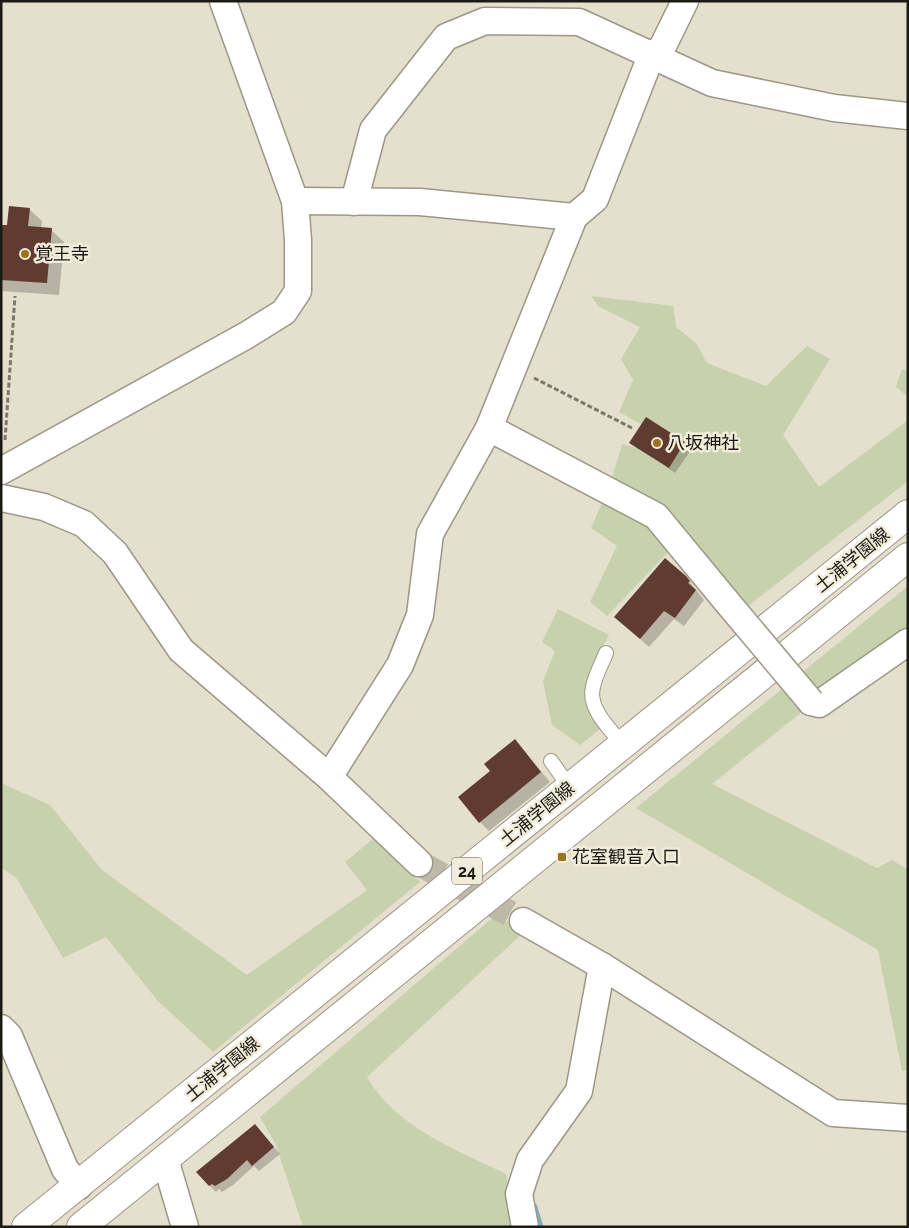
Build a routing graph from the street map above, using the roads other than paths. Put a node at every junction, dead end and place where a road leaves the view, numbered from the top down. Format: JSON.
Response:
{"nodes":[{"id":1,"x":224,"y":1,"type":"edge"},
{"id":2,"x":685,"y":1,"type":"edge"},
{"id":3,"x":651,"y":56,"type":"junction"},
{"id":4,"x":908,"y":116,"type":"edge"},
{"id":5,"x":295,"y":201,"type":"junction"},
{"id":6,"x":354,"y":202,"type":"junction"},
{"id":7,"x":574,"y":217,"type":"junction"},
{"id":8,"x":489,"y":428,"type":"junction"},
{"id":9,"x":2,"y":469,"type":"edge"},
{"id":10,"x":1,"y":498,"type":"edge"},
{"id":11,"x":908,"y":514,"type":"edge"},
{"id":12,"x":908,"y":557,"type":"edge"},
{"id":13,"x":908,"y":642,"type":"edge"},
{"id":14,"x":606,"y":653,"type":"dead end"},
{"id":15,"x":623,"y":745,"type":"junction"},
{"id":16,"x":551,"y":761,"type":"dead end"},
{"id":17,"x":328,"y":778,"type":"junction"},
{"id":18,"x":570,"y":788,"type":"junction"},
{"id":19,"x":591,"y":813,"type":"junction"},
{"id":20,"x":419,"y":863,"type":"tunnel mouth"},
{"id":21,"x":523,"y":921,"type":"tunnel mouth"},
{"id":22,"x":602,"y":966,"type":"junction"},
{"id":23,"x":1,"y":1028,"type":"edge"},
{"id":24,"x":908,"y":1118,"type":"edge"},
{"id":25,"x":165,"y":1158,"type":"junction"},
{"id":26,"x":79,"y":1186,"type":"junction"},
{"id":27,"x":26,"y":1227,"type":"edge"},
{"id":28,"x":81,"y":1227,"type":"edge"},
{"id":29,"x":185,"y":1227,"type":"edge"},
{"id":30,"x":525,"y":1227,"type":"edge"}],
"edges":[{"from":1,"to":5,"type":"street"},
{"from":2,"to":3,"type":"street"},
{"from":3,"to":4,"type":"street"},
{"from":3,"to":6,"type":"street"},
{"from":3,"to":7,"type":"street"},
{"from":5,"to":6,"type":"street"},
{"from":5,"to":9,"type":"street"},
{"from":6,"to":7,"type":"street"},
{"from":7,"to":8,"type":"street"},
{"from":8,"to":13,"type":"street","bridge":true},
{"from":8,"to":17,"type":"street"},
{"from":10,"to":17,"type":"street"},
{"from":11,"to":15,"type":"main road","name":"土浦学園線","number":"24"},
{"from":12,"to":19,"type":"main road","name":"土浦学園線","number":"24"},
{"from":14,"to":15,"type":"lane"},
{"from":15,"to":18,"type":"main road","name":"土浦学園線","number":"24"},
{"from":16,"to":18,"type":"lane"},
{"from":17,"to":20,"type":"street"},
{"from":18,"to":19,"type":"street"},
{"from":18,"to":26,"type":"main road","name":"土浦学園線","number":"24"},
{"from":19,"to":25,"type":"main road","name":"土浦学園線","number":"24"},
{"from":21,"to":22,"type":"street"},
{"from":22,"to":24,"type":"street"},
{"from":22,"to":30,"type":"street"},
{"from":23,"to":26,"type":"street"},
{"from":25,"to":28,"type":"main road","name":"土浦学園線","number":"24"},
{"from":25,"to":29,"type":"street"},
{"from":26,"to":27,"type":"main road","name":"土浦学園線","number":"24"}]}
